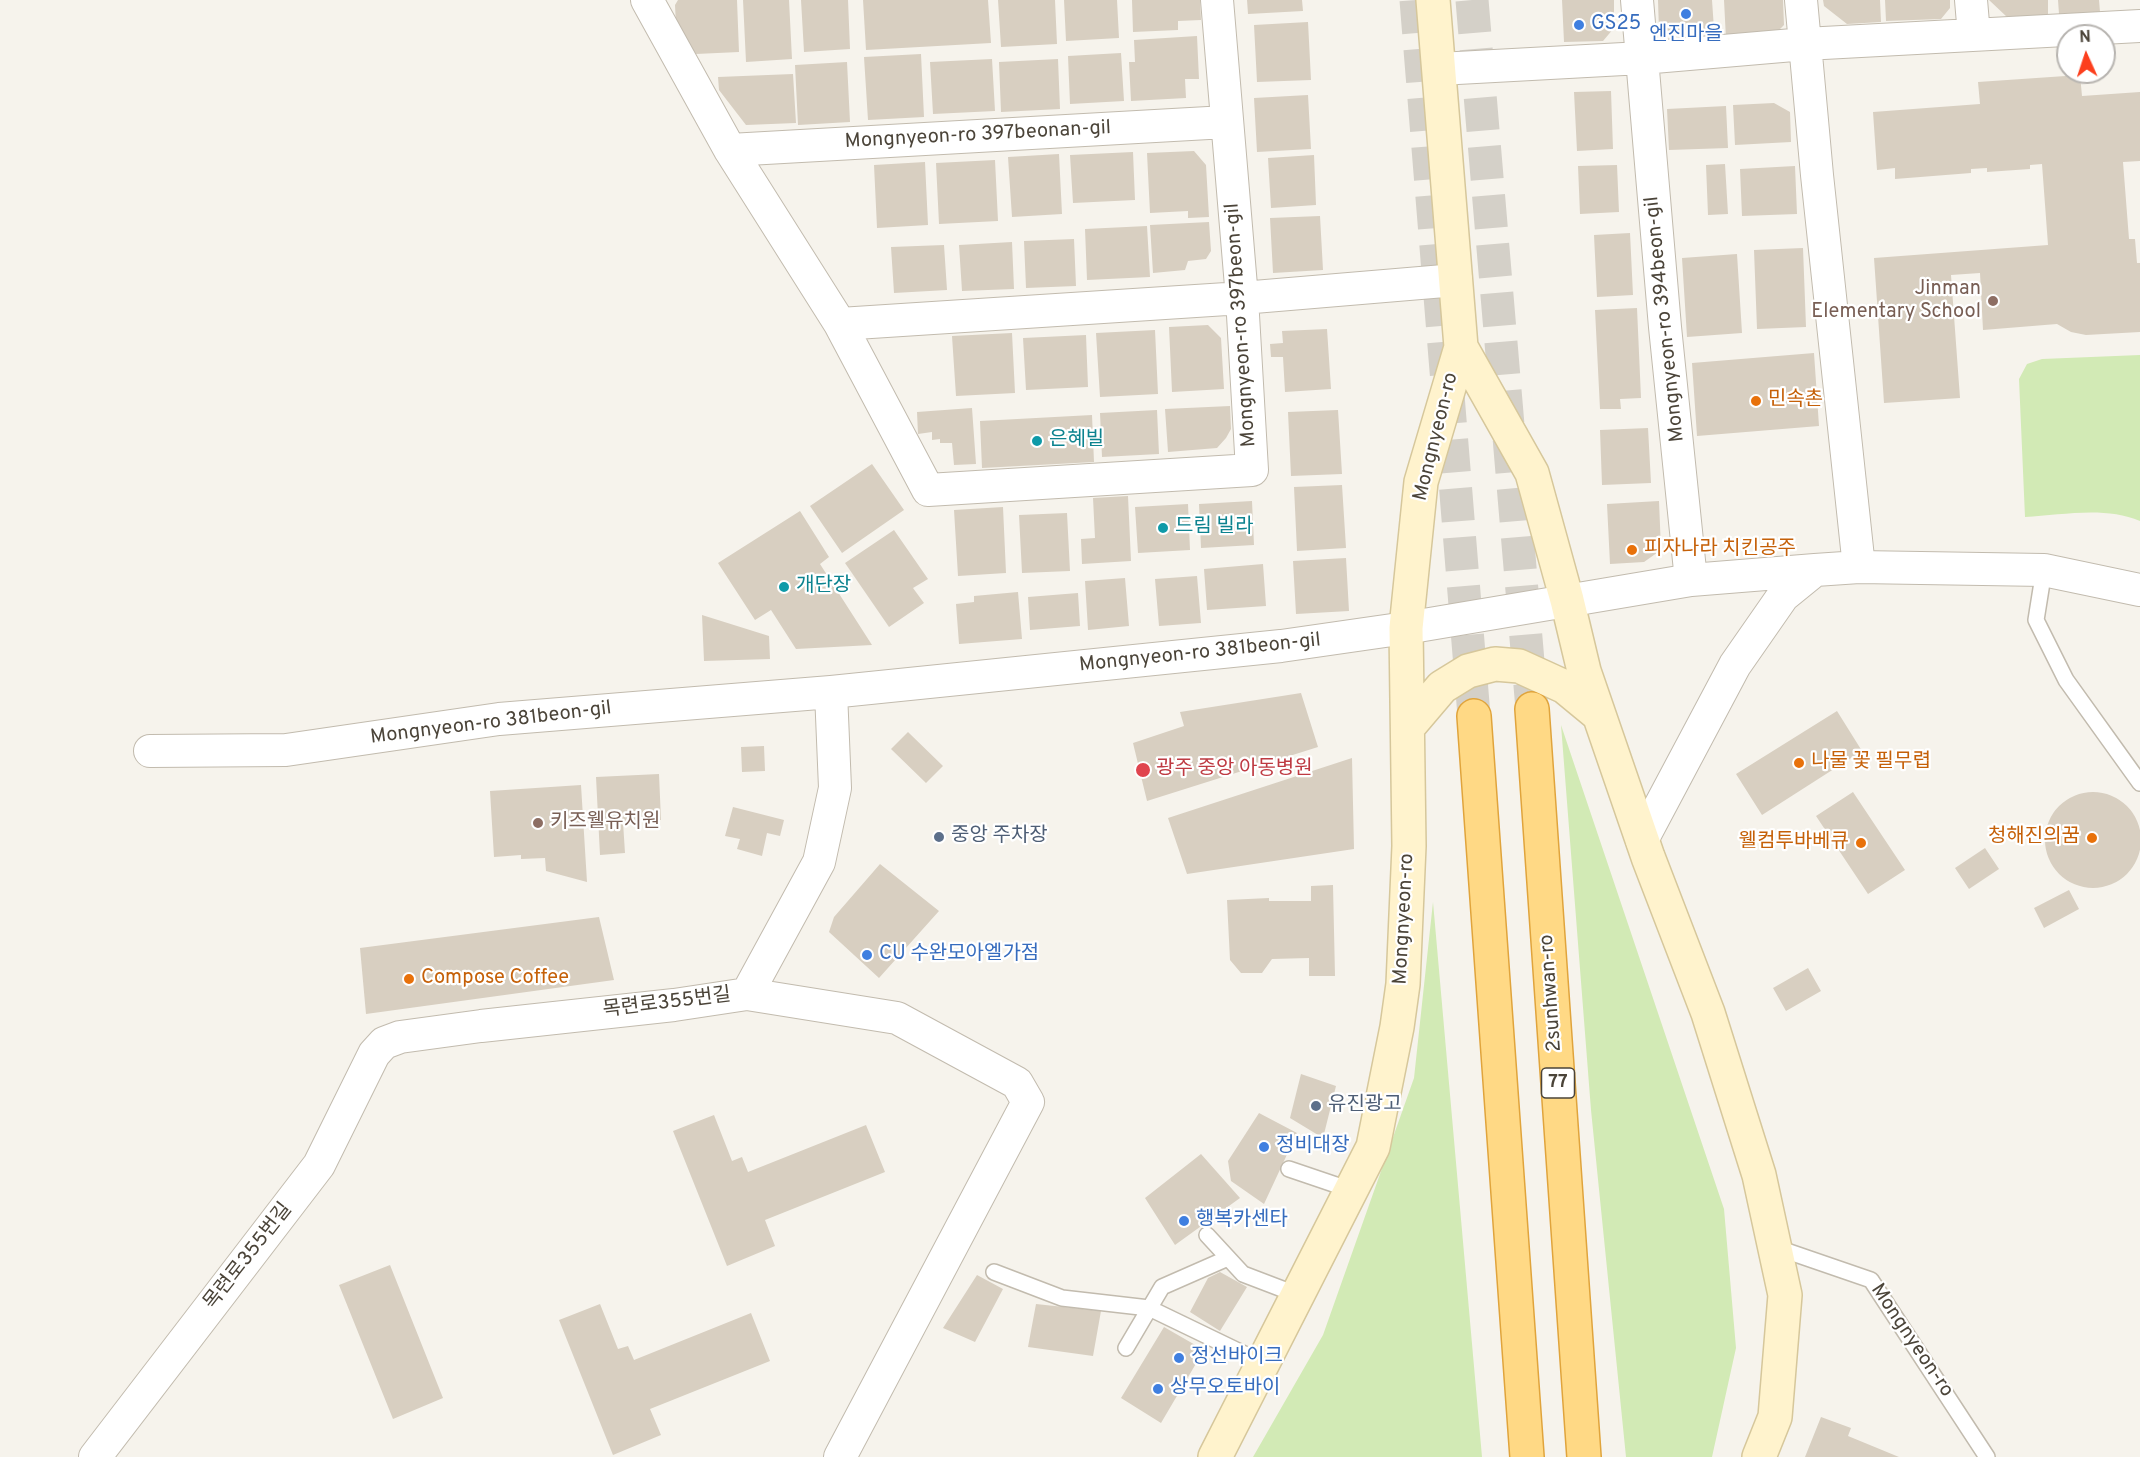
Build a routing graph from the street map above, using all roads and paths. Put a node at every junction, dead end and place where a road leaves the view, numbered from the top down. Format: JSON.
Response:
{"nodes":[{"id":1,"x":647,"y":0,"type":"edge"},
{"id":2,"x":1217,"y":0,"type":"edge"},
{"id":3,"x":1433,"y":0,"type":"edge"},
{"id":4,"x":1637,"y":0,"type":"edge"},
{"id":5,"x":1801,"y":0,"type":"edge"},
{"id":6,"x":1971,"y":0,"type":"edge"},
{"id":7,"x":2139,"y":0,"type":"edge"},
{"id":8,"x":2140,"y":16,"type":"edge"},
{"id":9,"x":2140,"y":26,"type":"edge"},
{"id":10,"x":1974,"y":35,"type":"junction"},
{"id":11,"x":1805,"y":44,"type":"junction"},
{"id":12,"x":1642,"y":58,"type":"junction"},
{"id":13,"x":1439,"y":69,"type":"junction"},
{"id":14,"x":1226,"y":122,"type":"junction"},
{"id":15,"x":729,"y":150,"type":"junction"},
{"id":16,"x":1456,"y":280,"type":"junction"},
{"id":17,"x":1242,"y":298,"type":"junction"},
{"id":18,"x":840,"y":324,"type":"junction"},
{"id":19,"x":1461,"y":347,"type":"junction"},
{"id":20,"x":1859,"y":567,"type":"junction"},
{"id":21,"x":1815,"y":570,"type":"junction"},
{"id":22,"x":2044,"y":570,"type":"junction"},
{"id":23,"x":1691,"y":580,"type":"junction"},
{"id":24,"x":2140,"y":590,"type":"edge"},
{"id":25,"x":1567,"y":600,"type":"junction"},
{"id":26,"x":1406,"y":628,"type":"junction"},
{"id":27,"x":831,"y":692,"type":"junction"},
{"id":28,"x":1532,"y":709,"type":"tunnel mouth"},
{"id":29,"x":1599,"y":715,"type":"junction"},
{"id":30,"x":1474,"y":716,"type":"tunnel mouth"},
{"id":31,"x":1408,"y":727,"type":"junction"},
{"id":32,"x":150,"y":751,"type":"dead end"},
{"id":33,"x":2140,"y":783,"type":"edge"},
{"id":34,"x":1642,"y":840,"type":"junction"},
{"id":35,"x":747,"y":994,"type":"junction"},
{"id":36,"x":1289,"y":1169,"type":"dead end"},
{"id":37,"x":1351,"y":1190,"type":"junction"},
{"id":38,"x":1207,"y":1235,"type":"dead end"},
{"id":39,"x":1775,"y":1247,"type":"junction"},
{"id":40,"x":1228,"y":1258,"type":"junction"},
{"id":41,"x":994,"y":1272,"type":"dead end"},
{"id":42,"x":1298,"y":1294,"type":"junction"},
{"id":43,"x":1149,"y":1308,"type":"junction"},
{"id":44,"x":1126,"y":1347,"type":"dead end"},
{"id":45,"x":1263,"y":1363,"type":"junction"},
{"id":46,"x":95,"y":1457,"type":"edge"},
{"id":47,"x":840,"y":1457,"type":"edge"},
{"id":48,"x":1215,"y":1457,"type":"edge"},
{"id":49,"x":1527,"y":1457,"type":"edge"},
{"id":50,"x":1584,"y":1457,"type":"edge"},
{"id":51,"x":1759,"y":1457,"type":"edge"},
{"id":52,"x":1987,"y":1457,"type":"edge"}],
"edges":[{"from":1,"to":15,"type":"street"},
{"from":2,"to":14,"type":"street","name":"Mongnyeon-ro 397beon-gil"},
{"from":3,"to":13,"type":"main road","name":"Mongnyeon-ro"},
{"from":4,"to":12,"type":"street","name":"Mongnyeon-ro 394beon-gil"},
{"from":5,"to":11,"type":"street"},
{"from":6,"to":10,"type":"street"},
{"from":7,"to":8,"type":"street"},
{"from":9,"to":10,"type":"street"},
{"from":10,"to":11,"type":"street"},
{"from":11,"to":12,"type":"street"},
{"from":11,"to":20,"type":"street"},
{"from":12,"to":13,"type":"street"},
{"from":12,"to":23,"type":"street","name":"Mongnyeon-ro 394beon-gil"},
{"from":13,"to":16,"type":"main road","name":"Mongnyeon-ro"},
{"from":14,"to":15,"type":"street","name":"Mongnyeon-ro 397beonan-gil"},
{"from":14,"to":17,"type":"street","name":"Mongnyeon-ro 397beon-gil"},
{"from":15,"to":18,"type":"street"},
{"from":16,"to":17,"type":"street"},
{"from":16,"to":19,"type":"main road","name":"Mongnyeon-ro"},
{"from":17,"to":18,"type":"street"},
{"from":17,"to":18,"type":"street","name":"Mongnyeon-ro 397beon-gil"},
{"from":19,"to":25,"type":"main road","name":"Mongnyeon-ro"},
{"from":19,"to":26,"type":"main road","name":"Mongnyeon-ro"},
{"from":20,"to":21,"type":"street","name":"Mongnyeon-ro 381beon-gil"},
{"from":20,"to":22,"type":"street","name":"Mongnyeon-ro 381beon-gil"},
{"from":21,"to":23,"type":"street","name":"Mongnyeon-ro 381beon-gil"},
{"from":21,"to":34,"type":"street"},
{"from":22,"to":24,"type":"street","name":"Mongnyeon-ro 381beon-gil"},
{"from":22,"to":33,"type":"lane"},
{"from":23,"to":25,"type":"street","name":"Mongnyeon-ro 381beon-gil"},
{"from":25,"to":26,"type":"street","name":"Mongnyeon-ro 381beon-gil"},
{"from":25,"to":29,"type":"main road","name":"Mongnyeon-ro"},
{"from":26,"to":27,"type":"street","name":"Mongnyeon-ro 381beon-gil"},
{"from":26,"to":31,"type":"main road","name":"Mongnyeon-ro"},
{"from":27,"to":32,"type":"street","name":"Mongnyeon-ro 381beon-gil"},
{"from":27,"to":35,"type":"street"},
{"from":28,"to":50,"type":"highway","name":"2sunhwan-ro","number":"77"},
{"from":29,"to":31,"type":"main road"},
{"from":29,"to":34,"type":"main road","name":"Mongnyeon-ro"},
{"from":30,"to":49,"type":"highway"},
{"from":31,"to":37,"type":"main road","name":"Mongnyeon-ro"},
{"from":34,"to":39,"type":"main road","name":"Mongnyeon-ro"},
{"from":35,"to":46,"type":"street","name":"목련로355번길"},
{"from":35,"to":47,"type":"street","name":"목련로355번길"},
{"from":36,"to":37,"type":"lane"},
{"from":37,"to":42,"type":"main road","name":"Mongnyeon-ro"},
{"from":38,"to":40,"type":"lane"},
{"from":39,"to":51,"type":"main road","name":"Mongnyeon-ro"},
{"from":39,"to":52,"type":"lane","name":"Mongnyeon-ro"},
{"from":40,"to":42,"type":"lane"},
{"from":40,"to":43,"type":"lane"},
{"from":41,"to":43,"type":"lane"},
{"from":42,"to":45,"type":"main road","name":"Mongnyeon-ro"},
{"from":43,"to":44,"type":"lane"},
{"from":43,"to":45,"type":"lane"},
{"from":45,"to":48,"type":"main road","name":"Mongnyeon-ro"}]}
